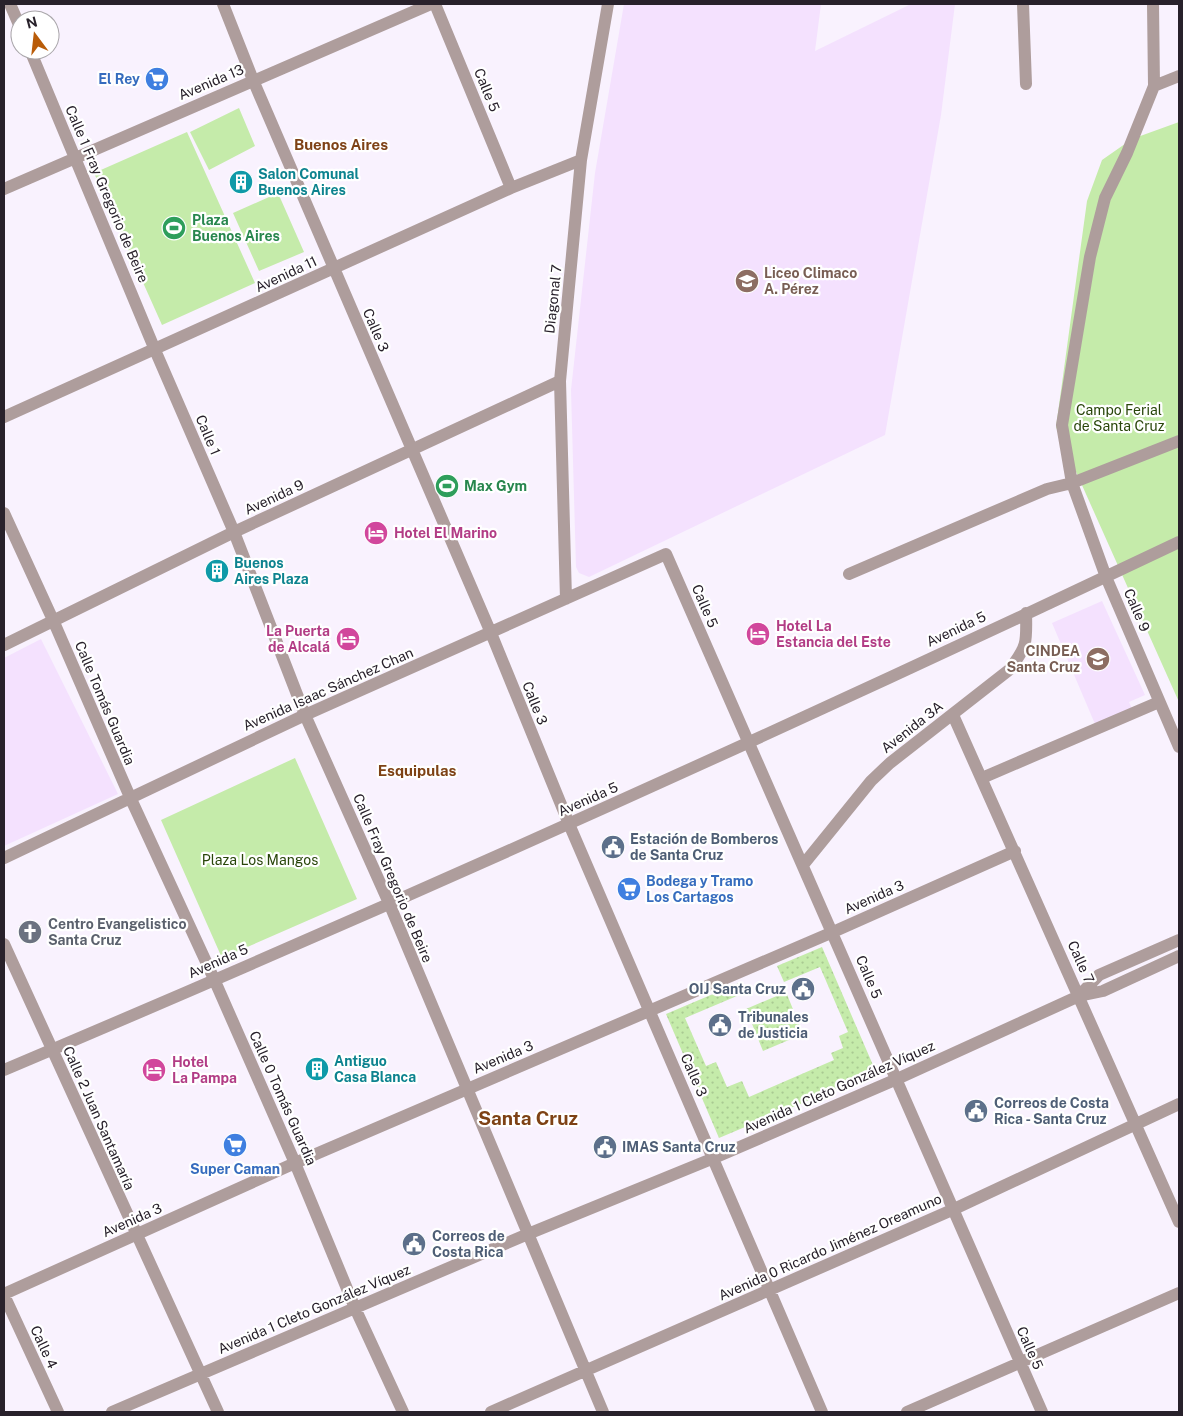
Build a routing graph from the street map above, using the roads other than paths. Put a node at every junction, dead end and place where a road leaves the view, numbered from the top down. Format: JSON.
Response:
{"nodes":[{"id":1,"x":223,"y":4,"type":"edge"},
{"id":2,"x":431,"y":4,"type":"edge"},
{"id":3,"x":436,"y":4,"type":"edge"},
{"id":4,"x":608,"y":4,"type":"edge"},
{"id":5,"x":1023,"y":4,"type":"edge"},
{"id":6,"x":1153,"y":4,"type":"edge"},
{"id":7,"x":34,"y":60,"type":"edge"},
{"id":8,"x":1179,"y":76,"type":"edge"},
{"id":9,"x":253,"y":80,"type":"junction"},
{"id":10,"x":1026,"y":84,"type":"dead end"},
{"id":11,"x":1154,"y":86,"type":"junction"},
{"id":12,"x":76,"y":157,"type":"junction"},
{"id":13,"x":581,"y":160,"type":"junction"},
{"id":14,"x":511,"y":188,"type":"junction"},
{"id":15,"x":4,"y":189,"type":"edge"},
{"id":16,"x":334,"y":268,"type":"junction"},
{"id":17,"x":155,"y":350,"type":"junction"},
{"id":18,"x":560,"y":381,"type":"junction"},
{"id":19,"x":4,"y":417,"type":"edge"},
{"id":20,"x":1179,"y":441,"type":"edge"},
{"id":21,"x":411,"y":450,"type":"junction"},
{"id":22,"x":1072,"y":483,"type":"junction"},
{"id":23,"x":4,"y":513,"type":"edge"},
{"id":24,"x":234,"y":532,"type":"junction"},
{"id":25,"x":1179,"y":542,"type":"edge"},
{"id":26,"x":666,"y":554,"type":"joint"},
{"id":27,"x":849,"y":574,"type":"dead end"},
{"id":28,"x":1106,"y":576,"type":"junction"},
{"id":29,"x":566,"y":599,"type":"junction"},
{"id":30,"x":1026,"y":613,"type":"junction"},
{"id":31,"x":53,"y":620,"type":"junction"},
{"id":32,"x":491,"y":633,"type":"junction"},
{"id":33,"x":4,"y":645,"type":"edge"},
{"id":34,"x":1159,"y":702,"type":"junction"},
{"id":35,"x":953,"y":714,"type":"junction"},
{"id":36,"x":305,"y":715,"type":"junction"},
{"id":37,"x":748,"y":743,"type":"junction"},
{"id":38,"x":1179,"y":747,"type":"edge"},
{"id":39,"x":982,"y":778,"type":"junction"},
{"id":40,"x":130,"y":797,"type":"junction"},
{"id":41,"x":569,"y":824,"type":"junction"},
{"id":42,"x":1015,"y":850,"type":"junction"},
{"id":43,"x":4,"y":858,"type":"edge"},
{"id":44,"x":803,"y":865,"type":"junction"},
{"id":45,"x":389,"y":903,"type":"junction"},
{"id":46,"x":833,"y":932,"type":"junction"},
{"id":47,"x":1179,"y":940,"type":"edge"},
{"id":48,"x":4,"y":944,"type":"edge"},
{"id":49,"x":1179,"y":956,"type":"edge"},
{"id":50,"x":214,"y":979,"type":"junction"},
{"id":51,"x":1079,"y":996,"type":"junction"},
{"id":52,"x":649,"y":1010,"type":"junction"},
{"id":53,"x":53,"y":1049,"type":"junction"},
{"id":54,"x":4,"y":1070,"type":"edge"},
{"id":55,"x":897,"y":1079,"type":"junction"},
{"id":56,"x":467,"y":1089,"type":"junction"},
{"id":57,"x":1179,"y":1104,"type":"edge"},
{"id":58,"x":1136,"y":1124,"type":"junction"},
{"id":59,"x":714,"y":1158,"type":"junction"},
{"id":60,"x":295,"y":1163,"type":"junction"},
{"id":61,"x":952,"y":1210,"type":"junction"},
{"id":62,"x":1179,"y":1222,"type":"edge"},
{"id":63,"x":528,"y":1234,"type":"junction"},
{"id":64,"x":136,"y":1235,"type":"junction"},
{"id":65,"x":771,"y":1290,"type":"junction"},
{"id":66,"x":1179,"y":1293,"type":"edge"},
{"id":67,"x":4,"y":1295,"type":"edge"},
{"id":68,"x":355,"y":1308,"type":"junction"},
{"id":69,"x":1020,"y":1362,"type":"junction"},
{"id":70,"x":585,"y":1371,"type":"junction"},
{"id":71,"x":201,"y":1374,"type":"junction"},
{"id":72,"x":58,"y":1412,"type":"edge"},
{"id":73,"x":112,"y":1412,"type":"edge"},
{"id":74,"x":218,"y":1412,"type":"edge"},
{"id":75,"x":403,"y":1412,"type":"edge"},
{"id":76,"x":491,"y":1412,"type":"edge"},
{"id":77,"x":603,"y":1412,"type":"edge"},
{"id":78,"x":822,"y":1412,"type":"edge"},
{"id":79,"x":907,"y":1412,"type":"edge"},
{"id":80,"x":1042,"y":1412,"type":"edge"}],
"edges":[{"from":1,"to":9,"type":"street","name":"Calle 3"},
{"from":2,"to":9,"type":"street","name":"Avenida 13"},
{"from":3,"to":14,"type":"street","name":"Calle 5"},
{"from":4,"to":13,"type":"street","name":"Diagonal 7"},
{"from":5,"to":10,"type":"street"},
{"from":6,"to":11,"type":"street"},
{"from":7,"to":12,"type":"street","name":"Calle 1 Fray Gregorio de Beire"},
{"from":8,"to":11,"type":"street"},
{"from":9,"to":12,"type":"street","name":"Avenida 13"},
{"from":9,"to":16,"type":"street","name":"Calle 3"},
{"from":11,"to":22,"type":"street","name":"Calle 9"},
{"from":12,"to":15,"type":"street","name":"Avenida 13"},
{"from":12,"to":17,"type":"street","name":"Calle 1 Fray Gregorio de Beire"},
{"from":13,"to":14,"type":"street","name":"Avenida 11"},
{"from":13,"to":18,"type":"street","name":"Diagonal 7"},
{"from":14,"to":16,"type":"street","name":"Avenida 11"},
{"from":16,"to":17,"type":"street","name":"Avenida 11"},
{"from":16,"to":21,"type":"street","name":"Calle 3"},
{"from":17,"to":19,"type":"street","name":"Avenida 11"},
{"from":17,"to":24,"type":"street","name":"Calle 1"},
{"from":18,"to":21,"type":"street","name":"Avenida 9"},
{"from":18,"to":29,"type":"street","name":"Diagonal 7"},
{"from":20,"to":22,"type":"street"},
{"from":21,"to":24,"type":"street","name":"Avenida 9"},
{"from":21,"to":32,"type":"street","name":"Calle 3"},
{"from":22,"to":27,"type":"street"},
{"from":22,"to":28,"type":"street","name":"Calle 9"},
{"from":23,"to":31,"type":"street"},
{"from":24,"to":31,"type":"street","name":"Avenida 9"},
{"from":24,"to":36,"type":"street","name":"Calle Fray Gregorio de Beire"},
{"from":25,"to":28,"type":"street","name":"Avenida 5"},
{"from":26,"to":29,"type":"street","name":"Avenida Isaac Sánchez Chan"},
{"from":26,"to":37,"type":"street","name":"Calle 5"},
{"from":28,"to":30,"type":"street","name":"Avenida 5"},
{"from":28,"to":34,"type":"street","name":"Calle 9"},
{"from":29,"to":32,"type":"street","name":"Avenida Isaac Sánchez Chan"},
{"from":30,"to":35,"type":"street","name":"Avenida 3A"},
{"from":30,"to":37,"type":"street","name":"Avenida 5"},
{"from":31,"to":33,"type":"street","name":"Avenida 9"},
{"from":31,"to":40,"type":"street","name":"Calle Tomás Guardia"},
{"from":32,"to":36,"type":"street","name":"Avenida Isaac Sánchez Chan"},
{"from":32,"to":41,"type":"street","name":"Calle 3"},
{"from":34,"to":38,"type":"street","name":"Calle 9"},
{"from":34,"to":39,"type":"street"},
{"from":35,"to":39,"type":"street","name":"Calle 7"},
{"from":35,"to":44,"type":"street","name":"Avenida 3A"},
{"from":36,"to":40,"type":"street","name":"Avenida Isaac Sánchez Chan"},
{"from":36,"to":45,"type":"street","name":"Calle Fray Gregorio de Beire"},
{"from":37,"to":41,"type":"street","name":"Avenida 5"},
{"from":37,"to":44,"type":"street","name":"Calle 5"},
{"from":39,"to":42,"type":"street","name":"Calle 7"},
{"from":40,"to":43,"type":"street","name":"Avenida Isaac Sánchez Chan"},
{"from":40,"to":50,"type":"street","name":"Calle 0 Tomás Guardia"},
{"from":41,"to":45,"type":"street","name":"Avenida 5"},
{"from":41,"to":52,"type":"street","name":"Calle 3"},
{"from":42,"to":46,"type":"street","name":"Avenida 3"},
{"from":42,"to":51,"type":"street","name":"Calle 7"},
{"from":44,"to":46,"type":"street","name":"Calle 5"},
{"from":45,"to":50,"type":"street","name":"Avenida 5"},
{"from":45,"to":56,"type":"street","name":"Calle Fray Gregorio de Beire"},
{"from":46,"to":52,"type":"street","name":"Avenida 3"},
{"from":46,"to":55,"type":"street","name":"Calle 5"},
{"from":47,"to":51,"type":"street","name":"Avenida 1 Cleto González Víquez"},
{"from":48,"to":53,"type":"street","name":"Calle 2 Juan Santamaría"},
{"from":49,"to":51,"type":"street","name":"Avenida 1 Cleto González Víquez"},
{"from":50,"to":53,"type":"street","name":"Avenida 5"},
{"from":50,"to":60,"type":"street","name":"Calle 0 Tomás Guardia"},
{"from":51,"to":55,"type":"street","name":"Avenida 1 Cleto González Víquez"},
{"from":51,"to":58,"type":"street","name":"Calle 7"},
{"from":52,"to":56,"type":"street","name":"Avenida 3"},
{"from":52,"to":59,"type":"street","name":"Calle 3"},
{"from":53,"to":54,"type":"street","name":"Avenida 5"},
{"from":53,"to":64,"type":"street","name":"Calle 2 Juan Santamaría"},
{"from":55,"to":59,"type":"street","name":"Avenida 1 Cleto González Víquez"},
{"from":55,"to":61,"type":"street","name":"Calle 5"},
{"from":56,"to":60,"type":"street","name":"Avenida 3"},
{"from":56,"to":63,"type":"street","name":"Calle Fray Gregorio de Beire"},
{"from":57,"to":58,"type":"street","name":"Avenida 0 Ricardo Jiménez Oreamuno"},
{"from":58,"to":61,"type":"street","name":"Avenida 0 Ricardo Jiménez Oreamuno"},
{"from":58,"to":62,"type":"street","name":"Calle 7"},
{"from":59,"to":63,"type":"street","name":"Avenida 1 Cleto González Víquez"},
{"from":59,"to":65,"type":"street","name":"Calle 3"},
{"from":60,"to":64,"type":"street","name":"Avenida 3"},
{"from":60,"to":68,"type":"street","name":"Calle 0 Tomás Guardia"},
{"from":61,"to":65,"type":"street","name":"Avenida 0 Ricardo Jiménez Oreamuno"},
{"from":61,"to":69,"type":"street","name":"Calle 5"},
{"from":63,"to":68,"type":"street","name":"Avenida 1 Cleto González Víquez"},
{"from":63,"to":70,"type":"street"},
{"from":64,"to":67,"type":"street","name":"Avenida 3"},
{"from":64,"to":71,"type":"street","name":"Calle 2 Juan Santamaría"},
{"from":65,"to":70,"type":"street","name":"Avenida 0 Ricardo Jiménez Oreamuno"},
{"from":65,"to":78,"type":"street","name":"Calle 3"},
{"from":66,"to":69,"type":"street"},
{"from":67,"to":72,"type":"street","name":"Calle 4"},
{"from":68,"to":71,"type":"street","name":"Avenida 1 Cleto González Víquez"},
{"from":68,"to":75,"type":"street","name":"Calle 0 Tomás Guardia"},
{"from":69,"to":79,"type":"street"},
{"from":69,"to":80,"type":"street","name":"Calle 5"},
{"from":70,"to":76,"type":"street","name":"Avenida 0 Ricardo Jiménez Oreamuno"},
{"from":70,"to":77,"type":"street"},
{"from":71,"to":73,"type":"street","name":"Avenida 1 Cleto González Víquez"},
{"from":71,"to":74,"type":"street","name":"Calle 2 Juan Santamaría"}]}
